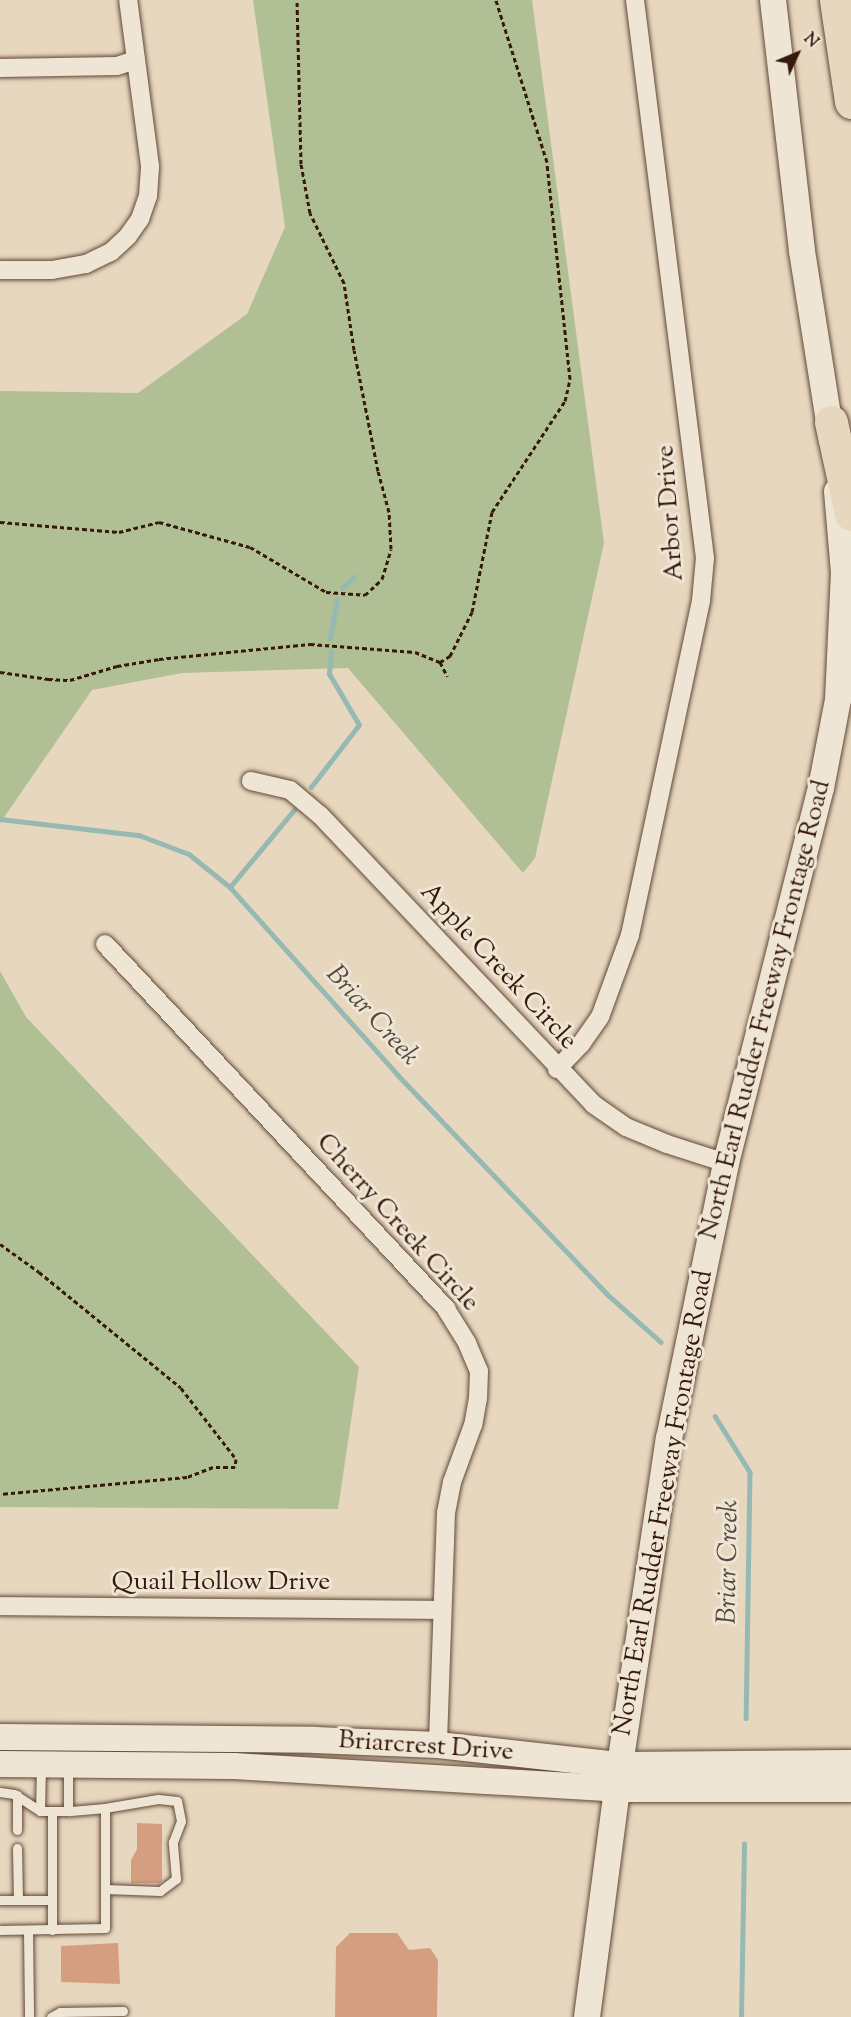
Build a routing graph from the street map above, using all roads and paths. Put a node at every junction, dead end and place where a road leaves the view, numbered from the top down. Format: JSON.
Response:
{"nodes":[{"id":1,"x":128,"y":0,"type":"edge"},
{"id":2,"x":297,"y":0,"type":"edge"},
{"id":3,"x":496,"y":0,"type":"edge"},
{"id":4,"x":635,"y":0,"type":"edge"},
{"id":5,"x":772,"y":0,"type":"edge"},
{"id":6,"x":836,"y":0,"type":"edge"},
{"id":7,"x":136,"y":60,"type":"junction"},
{"id":8,"x":0,"y":68,"type":"edge"},
{"id":9,"x":851,"y":102,"type":"edge"},
{"id":10,"x":0,"y":270,"type":"edge"},
{"id":11,"x":831,"y":422,"type":"junction"},
{"id":12,"x":851,"y":514,"type":"edge"},
{"id":13,"x":0,"y":523,"type":"edge"},
{"id":14,"x":440,"y":662,"type":"junction"},
{"id":15,"x":0,"y":672,"type":"edge"},
{"id":16,"x":447,"y":676,"type":"dead end"},
{"id":17,"x":251,"y":781,"type":"dead end"},
{"id":18,"x":105,"y":944,"type":"dead end"},
{"id":19,"x":557,"y":1069,"type":"junction"},
{"id":20,"x":726,"y":1163,"type":"junction"},
{"id":21,"x":0,"y":1244,"type":"edge"},
{"id":22,"x":0,"y":1494,"type":"edge"},
{"id":23,"x":0,"y":1606,"type":"edge"},
{"id":24,"x":441,"y":1610,"type":"junction"},
{"id":25,"x":0,"y":1737,"type":"edge"},
{"id":26,"x":438,"y":1745,"type":"junction"},
{"id":27,"x":41,"y":1762,"type":"junction"},
{"id":28,"x":851,"y":1763,"type":"edge"},
{"id":29,"x":0,"y":1764,"type":"edge"},
{"id":30,"x":68,"y":1765,"type":"junction"},
{"id":31,"x":619,"y":1777,"type":"junction"},
{"id":32,"x":851,"y":1789,"type":"edge"},
{"id":33,"x":0,"y":1792,"type":"edge"},
{"id":34,"x":17,"y":1795,"type":"junction"},
{"id":35,"x":105,"y":1808,"type":"junction"},
{"id":36,"x":40,"y":1811,"type":"junction"},
{"id":37,"x":52,"y":1811,"type":"junction"},
{"id":38,"x":68,"y":1811,"type":"junction"},
{"id":39,"x":17,"y":1830,"type":"dead end"},
{"id":40,"x":17,"y":1848,"type":"dead end"},
{"id":41,"x":105,"y":1889,"type":"junction"},
{"id":42,"x":0,"y":1900,"type":"edge"},
{"id":43,"x":18,"y":1900,"type":"junction"},
{"id":44,"x":51,"y":1900,"type":"junction"},
{"id":45,"x":0,"y":1930,"type":"edge"},
{"id":46,"x":28,"y":1930,"type":"junction"},
{"id":47,"x":52,"y":1930,"type":"junction"},
{"id":48,"x":123,"y":2011,"type":"dead end"},
{"id":49,"x":29,"y":2017,"type":"edge"},
{"id":50,"x":51,"y":2017,"type":"edge"},
{"id":51,"x":587,"y":2017,"type":"edge"}],
"edges":[{"from":1,"to":7,"type":"street"},
{"from":2,"to":13,"type":"path"},
{"from":3,"to":14,"type":"path"},
{"from":4,"to":19,"type":"street","name":"Arbor Drive"},
{"from":5,"to":11,"type":"main road","name":"North Earl Rudder Freeway Frontage Road"},
{"from":6,"to":9,"type":"highway"},
{"from":7,"to":8,"type":"street"},
{"from":7,"to":10,"type":"street"},
{"from":11,"to":12,"type":"highway"},
{"from":11,"to":20,"type":"main road","name":"North Earl Rudder Freeway Frontage Road"},
{"from":14,"to":15,"type":"path"},
{"from":14,"to":16,"type":"path"},
{"from":17,"to":19,"type":"street","name":"Apple Creek Circle"},
{"from":18,"to":24,"type":"street","name":"Cherry Creek Circle"},
{"from":19,"to":20,"type":"street","name":"Apple Creek Circle"},
{"from":20,"to":31,"type":"main road","name":"North Earl Rudder Freeway Frontage Road"},
{"from":21,"to":22,"type":"path"},
{"from":23,"to":24,"type":"street","name":"Quail Hollow Drive"},
{"from":24,"to":26,"type":"street","name":"Cherry Creek Circle"},
{"from":25,"to":26,"type":"main road","name":"Briarcrest Drive"},
{"from":26,"to":31,"type":"main road","name":"Briarcrest Drive"},
{"from":27,"to":29,"type":"main road","name":"Briarcrest Drive"},
{"from":27,"to":30,"type":"main road","name":"Briarcrest Drive"},
{"from":27,"to":36,"type":"lane"},
{"from":28,"to":31,"type":"main road","name":"Briarcrest Drive"},
{"from":30,"to":31,"type":"main road","name":"Briarcrest Drive"},
{"from":30,"to":38,"type":"lane"},
{"from":31,"to":32,"type":"main road","name":"Briarcrest Drive"},
{"from":31,"to":51,"type":"main road","name":"North Earl Rudder Freeway Frontage Road"},
{"from":33,"to":34,"type":"lane"},
{"from":34,"to":36,"type":"lane"},
{"from":34,"to":39,"type":"lane"},
{"from":35,"to":38,"type":"lane"},
{"from":35,"to":41,"type":"lane"},
{"from":35,"to":41,"type":"lane"},
{"from":36,"to":37,"type":"lane"},
{"from":37,"to":38,"type":"lane"},
{"from":37,"to":44,"type":"lane"},
{"from":40,"to":43,"type":"lane"},
{"from":41,"to":47,"type":"lane"},
{"from":42,"to":43,"type":"lane"},
{"from":43,"to":44,"type":"lane"},
{"from":44,"to":47,"type":"lane"},
{"from":45,"to":46,"type":"lane"},
{"from":46,"to":47,"type":"lane"},
{"from":46,"to":49,"type":"lane"},
{"from":48,"to":50,"type":"lane"}]}
